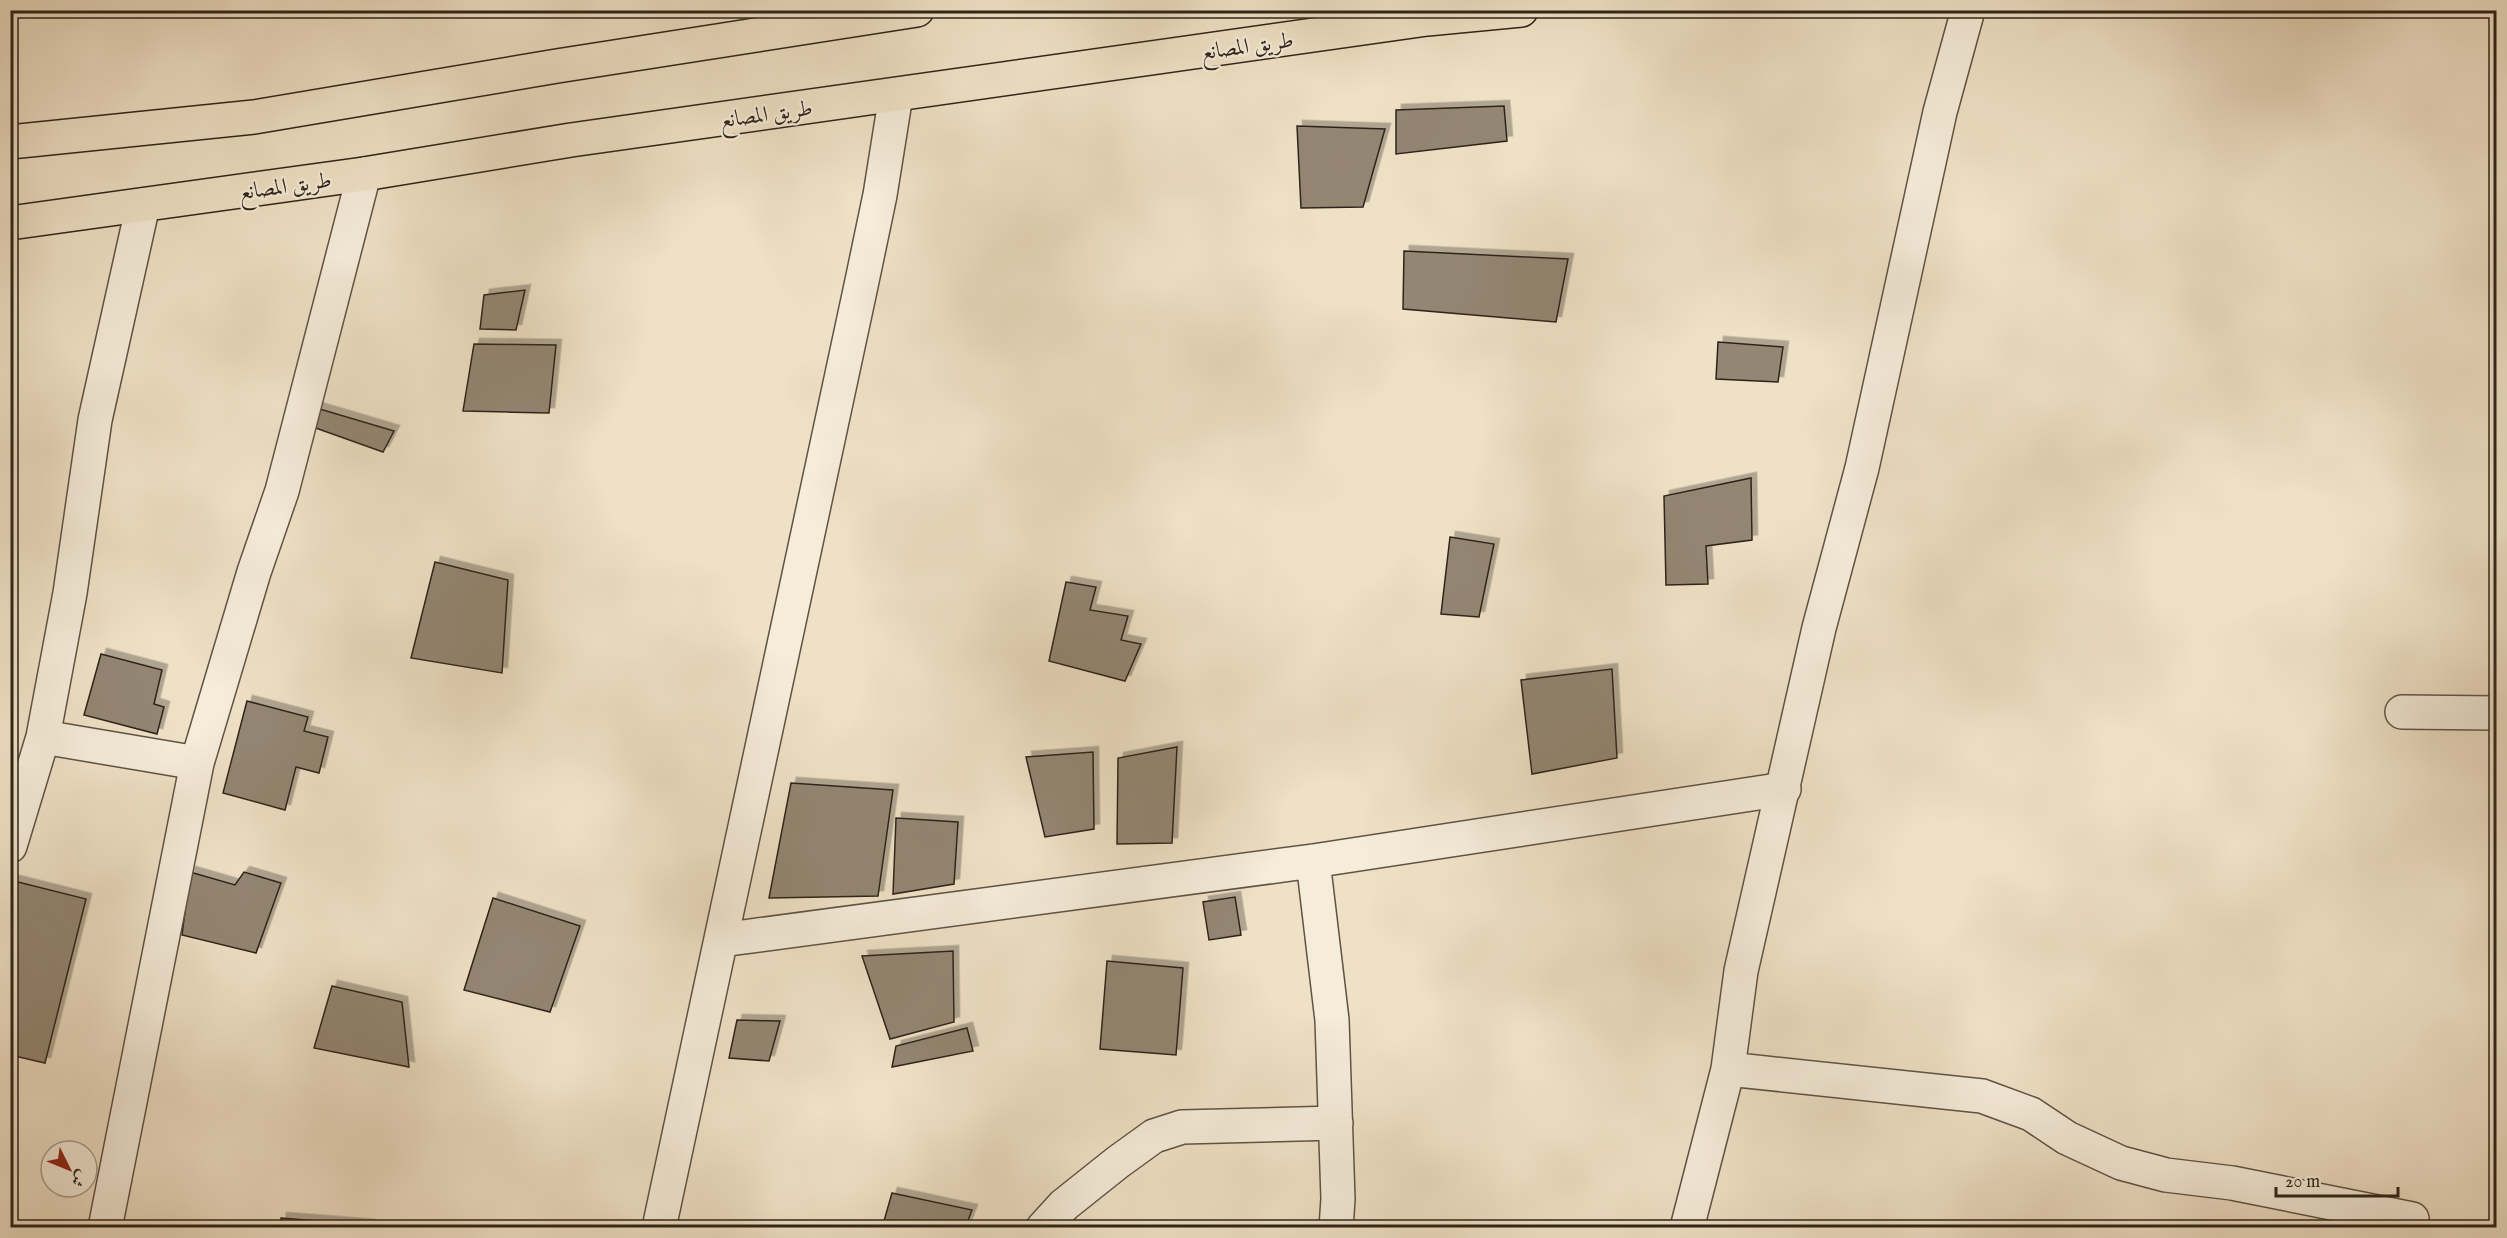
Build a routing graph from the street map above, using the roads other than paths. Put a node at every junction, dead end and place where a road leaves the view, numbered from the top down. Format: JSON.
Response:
{"nodes":[{"id":1,"x":917,"y":10,"type":"edge"},
{"id":2,"x":1521,"y":10,"type":"edge"},
{"id":3,"x":1968,"y":10,"type":"edge"},
{"id":4,"x":896,"y":96,"type":"junction"},
{"id":5,"x":10,"y":142,"type":"edge"},
{"id":6,"x":364,"y":174,"type":"junction"},
{"id":7,"x":143,"y":205,"type":"junction"},
{"id":8,"x":10,"y":223,"type":"edge"},
{"id":9,"x":2402,"y":712,"type":"dead end"},
{"id":10,"x":2496,"y":713,"type":"edge"},
{"id":11,"x":43,"y":737,"type":"junction"},
{"id":12,"x":197,"y":764,"type":"junction"},
{"id":13,"x":1784,"y":789,"type":"junction"},
{"id":14,"x":10,"y":846,"type":"edge"},
{"id":15,"x":1312,"y":861,"type":"junction"},
{"id":16,"x":721,"y":940,"type":"junction"},
{"id":17,"x":1728,"y":1069,"type":"junction"},
{"id":18,"x":1336,"y":1123,"type":"junction"},
{"id":19,"x":2412,"y":1219,"type":"dead end"},
{"id":20,"x":105,"y":1227,"type":"edge"},
{"id":21,"x":659,"y":1227,"type":"edge"},
{"id":22,"x":1043,"y":1227,"type":"edge"},
{"id":23,"x":1336,"y":1227,"type":"edge"},
{"id":24,"x":1687,"y":1227,"type":"edge"}],
"edges":[{"from":1,"to":5,"type":"main road"},
{"from":2,"to":4,"type":"main road","name":"طريق المصانع"},
{"from":3,"to":13,"type":"street"},
{"from":4,"to":6,"type":"main road","name":"طريق المصانع"},
{"from":4,"to":16,"type":"street"},
{"from":6,"to":7,"type":"main road","name":"طريق المصانع"},
{"from":6,"to":12,"type":"street"},
{"from":7,"to":8,"type":"main road","name":"طريق المصانع"},
{"from":7,"to":11,"type":"street"},
{"from":9,"to":10,"type":"street"},
{"from":11,"to":12,"type":"street"},
{"from":11,"to":14,"type":"street"},
{"from":12,"to":20,"type":"street"},
{"from":13,"to":15,"type":"street"},
{"from":13,"to":17,"type":"street"},
{"from":15,"to":16,"type":"street"},
{"from":15,"to":18,"type":"street"},
{"from":16,"to":21,"type":"street"},
{"from":17,"to":19,"type":"street"},
{"from":17,"to":24,"type":"street"},
{"from":18,"to":22,"type":"street"},
{"from":18,"to":23,"type":"street"}]}
